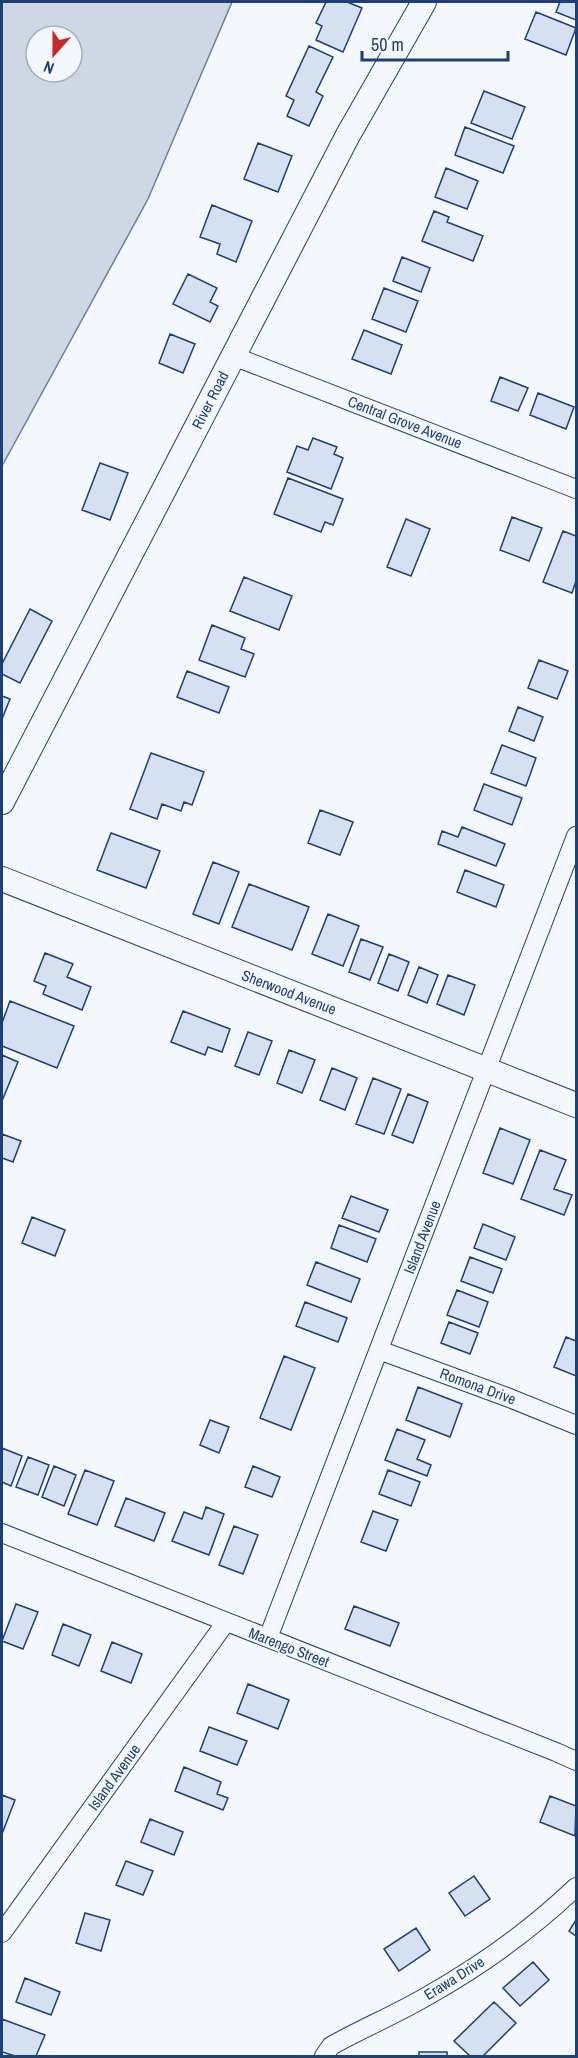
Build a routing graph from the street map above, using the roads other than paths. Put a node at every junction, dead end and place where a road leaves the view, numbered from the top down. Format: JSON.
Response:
{"nodes":[{"id":1,"x":424,"y":2,"type":"edge"},
{"id":2,"x":233,"y":356,"type":"junction"},
{"id":3,"x":576,"y":489,"type":"edge"},
{"id":4,"x":2,"y":802,"type":"edge"},
{"id":5,"x":576,"y":836,"type":"edge"},
{"id":6,"x":2,"y":879,"type":"edge"},
{"id":7,"x":486,"y":1069,"type":"junction"},
{"id":8,"x":576,"y":1105,"type":"edge"},
{"id":9,"x":379,"y":1350,"type":"junction"},
{"id":10,"x":576,"y":1425,"type":"edge"},
{"id":11,"x":2,"y":1533,"type":"edge"},
{"id":12,"x":226,"y":1622,"type":"junction"},
{"id":13,"x":268,"y":1638,"type":"junction"},
{"id":14,"x":576,"y":1761,"type":"edge"},
{"id":15,"x":576,"y":1887,"type":"edge"},
{"id":16,"x":2,"y":1933,"type":"edge"},
{"id":17,"x":324,"y":2056,"type":"edge"}],
"edges":[{"from":1,"to":2,"type":"street","name":"River Road"},
{"from":2,"to":3,"type":"street","name":"Central Grove Avenue"},
{"from":2,"to":4,"type":"street","name":"River Road"},
{"from":5,"to":7,"type":"street","name":"Island Avenue"},
{"from":6,"to":7,"type":"street","name":"Sherwood Avenue"},
{"from":7,"to":8,"type":"street","name":"Sherwood Avenue"},
{"from":7,"to":9,"type":"street","name":"Island Avenue"},
{"from":9,"to":10,"type":"street","name":"Romona Drive"},
{"from":9,"to":13,"type":"street","name":"Island Avenue"},
{"from":11,"to":12,"type":"street","name":"Marengo Street"},
{"from":12,"to":13,"type":"street","name":"Marengo Street"},
{"from":12,"to":16,"type":"street","name":"Island Avenue"},
{"from":13,"to":14,"type":"street","name":"Marengo Street"},
{"from":15,"to":17,"type":"street","name":"Erawa Drive"}]}
